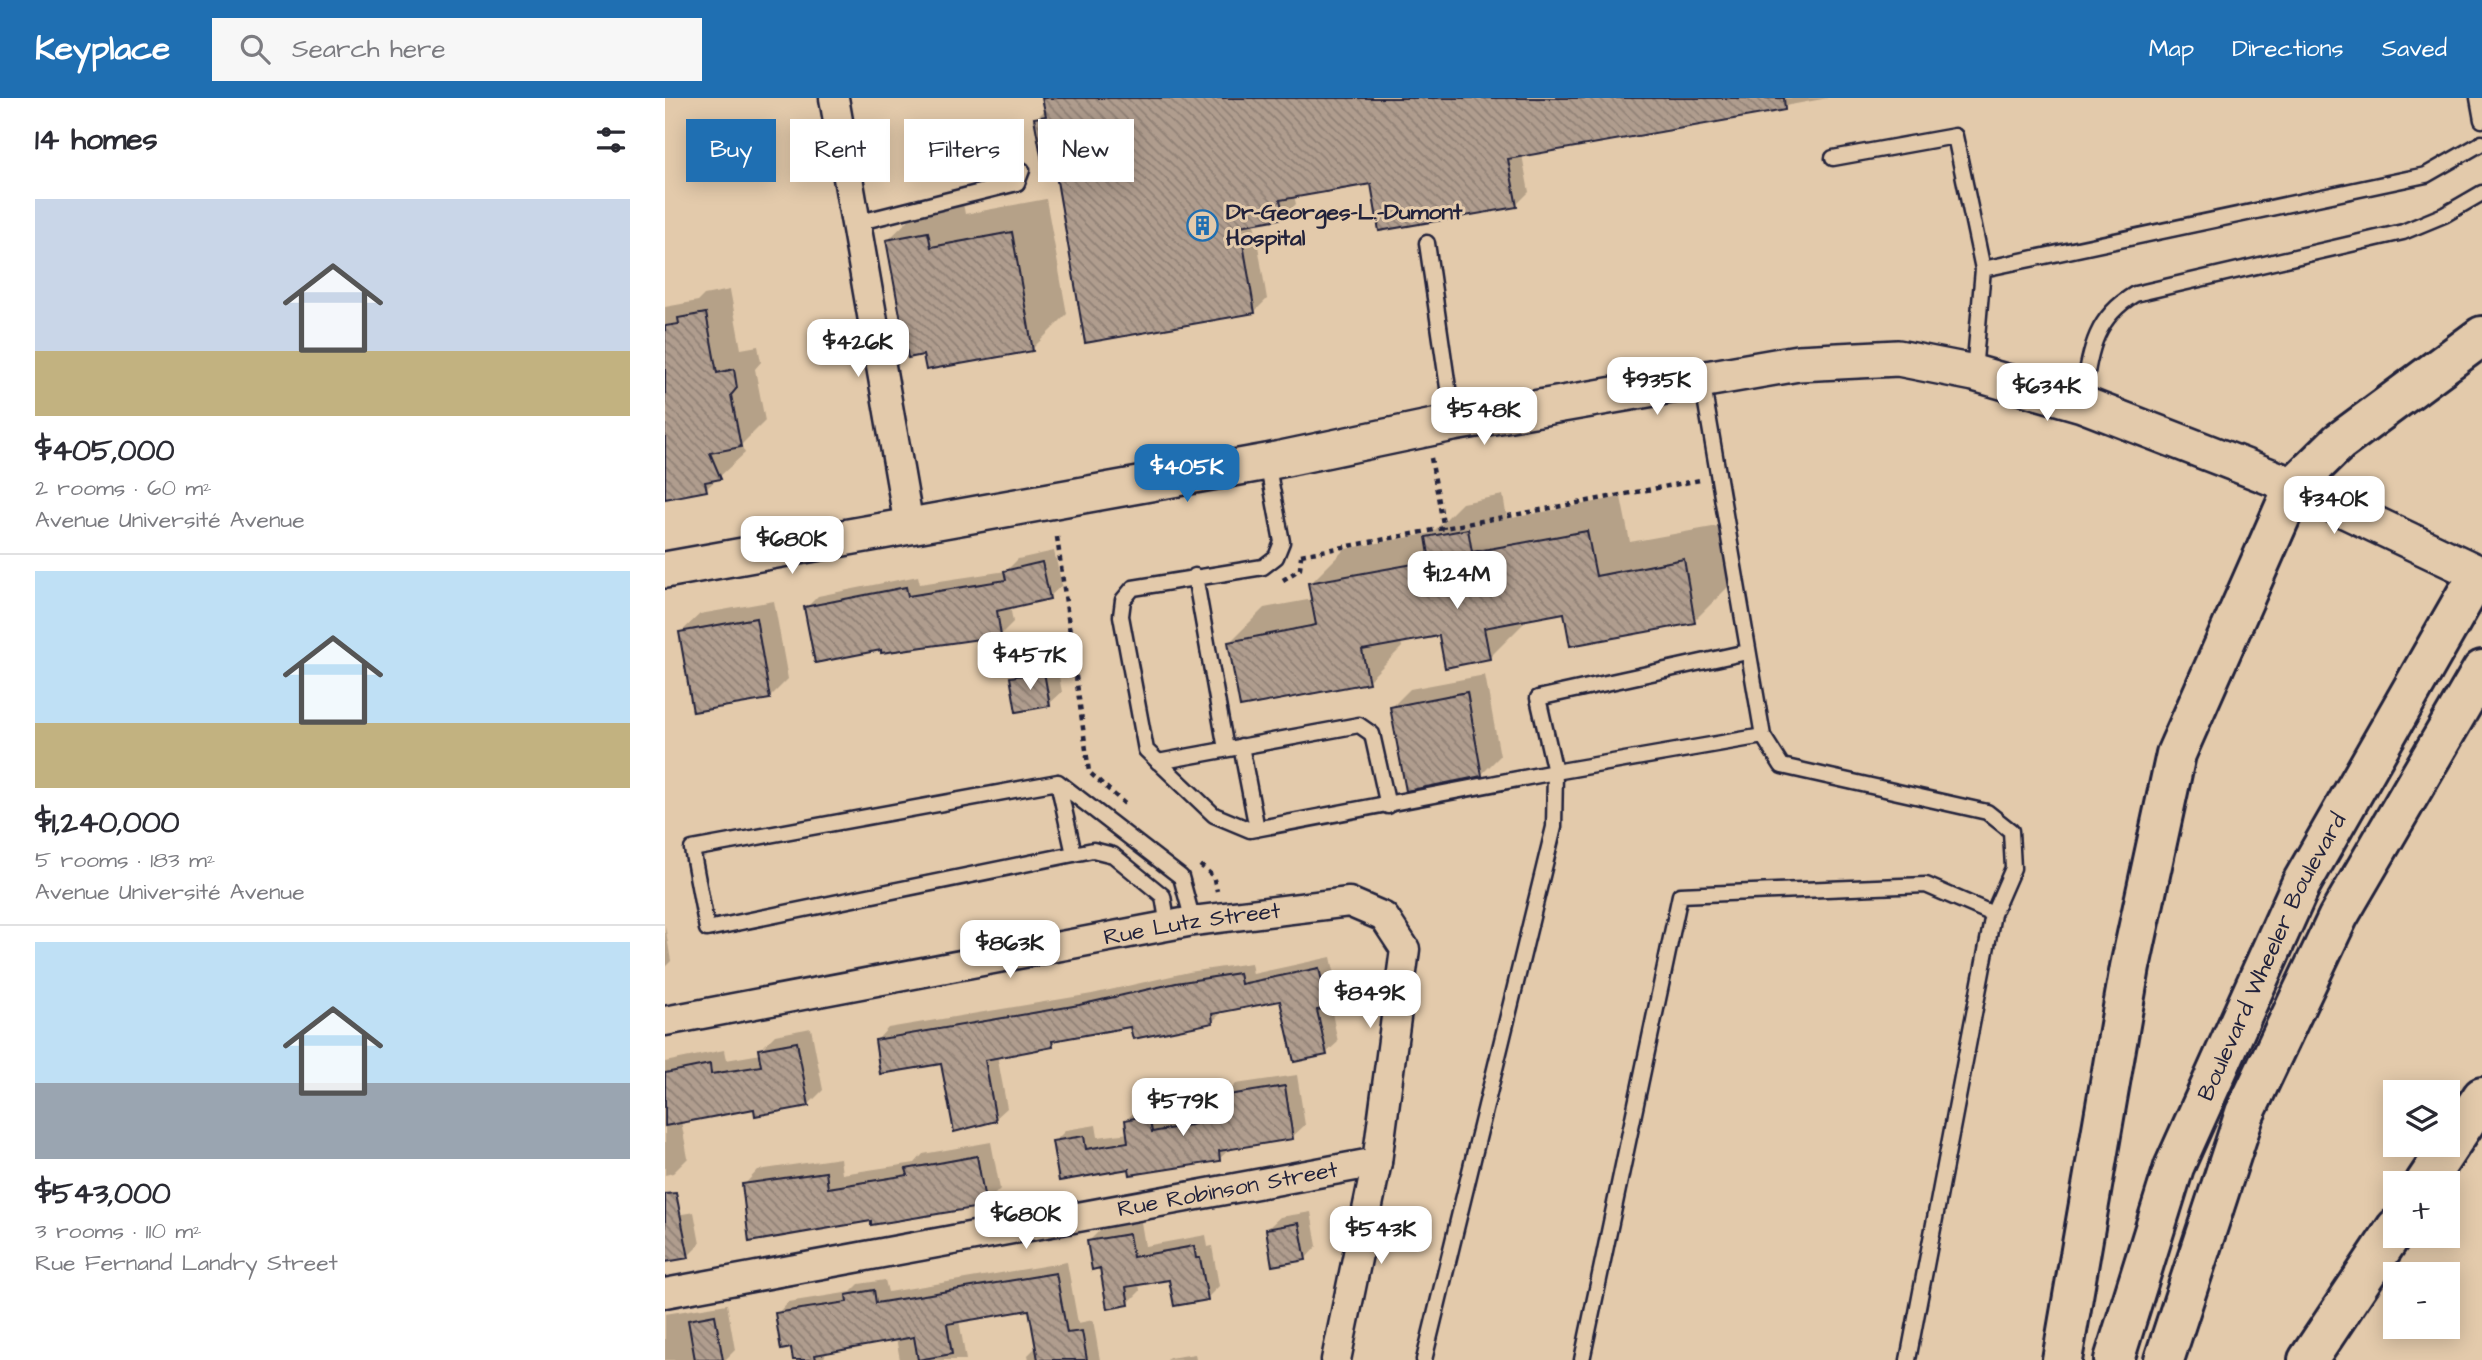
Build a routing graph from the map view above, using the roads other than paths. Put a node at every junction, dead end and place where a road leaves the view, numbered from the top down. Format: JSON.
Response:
{"nodes":[{"id":1,"x":834,"y":98,"type":"edge"},
{"id":2,"x":2478,"y":98,"type":"edge"},
{"id":3,"x":2482,"y":120,"type":"edge"},
{"id":4,"x":2482,"y":143,"type":"edge"},
{"id":5,"x":1833,"y":158,"type":"dead end"},
{"id":6,"x":1017,"y":182,"type":"edge"},
{"id":7,"x":2482,"y":193,"type":"edge"},
{"id":8,"x":856,"y":223,"type":"junction"},
{"id":9,"x":1427,"y":243,"type":"dead end"},
{"id":10,"x":1983,"y":269,"type":"junction"},
{"id":11,"x":2482,"y":336,"type":"edge"},
{"id":12,"x":1974,"y":373,"type":"junction"},
{"id":13,"x":1702,"y":380,"type":"junction"},
{"id":14,"x":2082,"y":404,"type":"junction"},
{"id":15,"x":1439,"y":426,"type":"junction"},
{"id":16,"x":1267,"y":462,"type":"junction"},
{"id":17,"x":2294,"y":486,"type":"junction"},
{"id":18,"x":909,"y":526,"type":"junction"},
{"id":19,"x":665,"y":570,"type":"edge"},
{"id":20,"x":2482,"y":575,"type":"edge"},
{"id":21,"x":1195,"y":576,"type":"junction"},
{"id":22,"x":1747,"y":652,"type":"junction"},
{"id":23,"x":2482,"y":670,"type":"edge"},
{"id":24,"x":1763,"y":736,"type":"junction"},
{"id":25,"x":1234,"y":747,"type":"junction"},
{"id":26,"x":1158,"y":762,"type":"junction"},
{"id":27,"x":1555,"y":772,"type":"junction"},
{"id":28,"x":1058,"y":782,"type":"junction"},
{"id":29,"x":1388,"y":806,"type":"junction"},
{"id":30,"x":1257,"y":829,"type":"junction"},
{"id":31,"x":1074,"y":854,"type":"junction"},
{"id":32,"x":1993,"y":914,"type":"junction"},
{"id":33,"x":1180,"y":923,"type":"junction"},
{"id":34,"x":665,"y":1021,"type":"edge"},
{"id":35,"x":2482,"y":1097,"type":"edge"},
{"id":36,"x":1377,"y":1162,"type":"junction"},
{"id":37,"x":2433,"y":1171,"type":"edge"},
{"id":38,"x":2383,"y":1247,"type":"edge"},
{"id":39,"x":665,"y":1293,"type":"edge"},
{"id":40,"x":1336,"y":1360,"type":"edge"},
{"id":41,"x":1424,"y":1360,"type":"edge"},
{"id":42,"x":1582,"y":1360,"type":"edge"},
{"id":43,"x":1908,"y":1360,"type":"edge"},
{"id":44,"x":2063,"y":1360,"type":"edge"},
{"id":45,"x":2114,"y":1360,"type":"edge"},
{"id":46,"x":2164,"y":1360,"type":"edge"},
{"id":47,"x":2308,"y":1360,"type":"edge"}],
"edges":[{"from":1,"to":8,"type":"street"},
{"from":2,"to":3,"type":"lane"},
{"from":4,"to":10,"type":"lane"},
{"from":5,"to":10,"type":"lane"},
{"from":6,"to":8,"type":"lane"},
{"from":7,"to":14,"type":"lane"},
{"from":8,"to":18,"type":"street"},
{"from":9,"to":15,"type":"lane"},
{"from":10,"to":12,"type":"lane"},
{"from":11,"to":17,"type":"highway"},
{"from":12,"to":13,"type":"street"},
{"from":12,"to":14,"type":"street"},
{"from":13,"to":15,"type":"street"},
{"from":13,"to":22,"type":"lane"},
{"from":14,"to":17,"type":"street"},
{"from":15,"to":16,"type":"street"},
{"from":16,"to":18,"type":"street"},
{"from":16,"to":21,"type":"lane"},
{"from":17,"to":20,"type":"street"},
{"from":17,"to":44,"type":"highway"},
{"from":18,"to":19,"type":"street"},
{"from":20,"to":45,"type":"highway","name":"Boulevard Wheeler Boulevard"},
{"from":21,"to":25,"type":"lane"},
{"from":21,"to":26,"type":"lane"},
{"from":22,"to":24,"type":"lane"},
{"from":22,"to":27,"type":"lane"},
{"from":23,"to":46,"type":"highway","name":"Boulevard Wheeler Boulevard"},
{"from":24,"to":27,"type":"lane"},
{"from":24,"to":32,"type":"lane"},
{"from":25,"to":26,"type":"lane"},
{"from":25,"to":29,"type":"lane"},
{"from":25,"to":30,"type":"lane"},
{"from":26,"to":30,"type":"lane"},
{"from":27,"to":29,"type":"lane"},
{"from":27,"to":41,"type":"lane"},
{"from":28,"to":31,"type":"lane"},
{"from":28,"to":31,"type":"lane"},
{"from":28,"to":33,"type":"lane"},
{"from":29,"to":30,"type":"lane"},
{"from":31,"to":33,"type":"lane"},
{"from":32,"to":42,"type":"lane"},
{"from":32,"to":43,"type":"lane"},
{"from":33,"to":34,"type":"street","name":"Rue Lutz Street"},
{"from":33,"to":36,"type":"street","name":"Rue Lutz Street"},
{"from":35,"to":37,"type":"highway"},
{"from":36,"to":39,"type":"street","name":"Rue Robinson Street"},
{"from":36,"to":40,"type":"street"},
{"from":38,"to":47,"type":"highway"}]}
